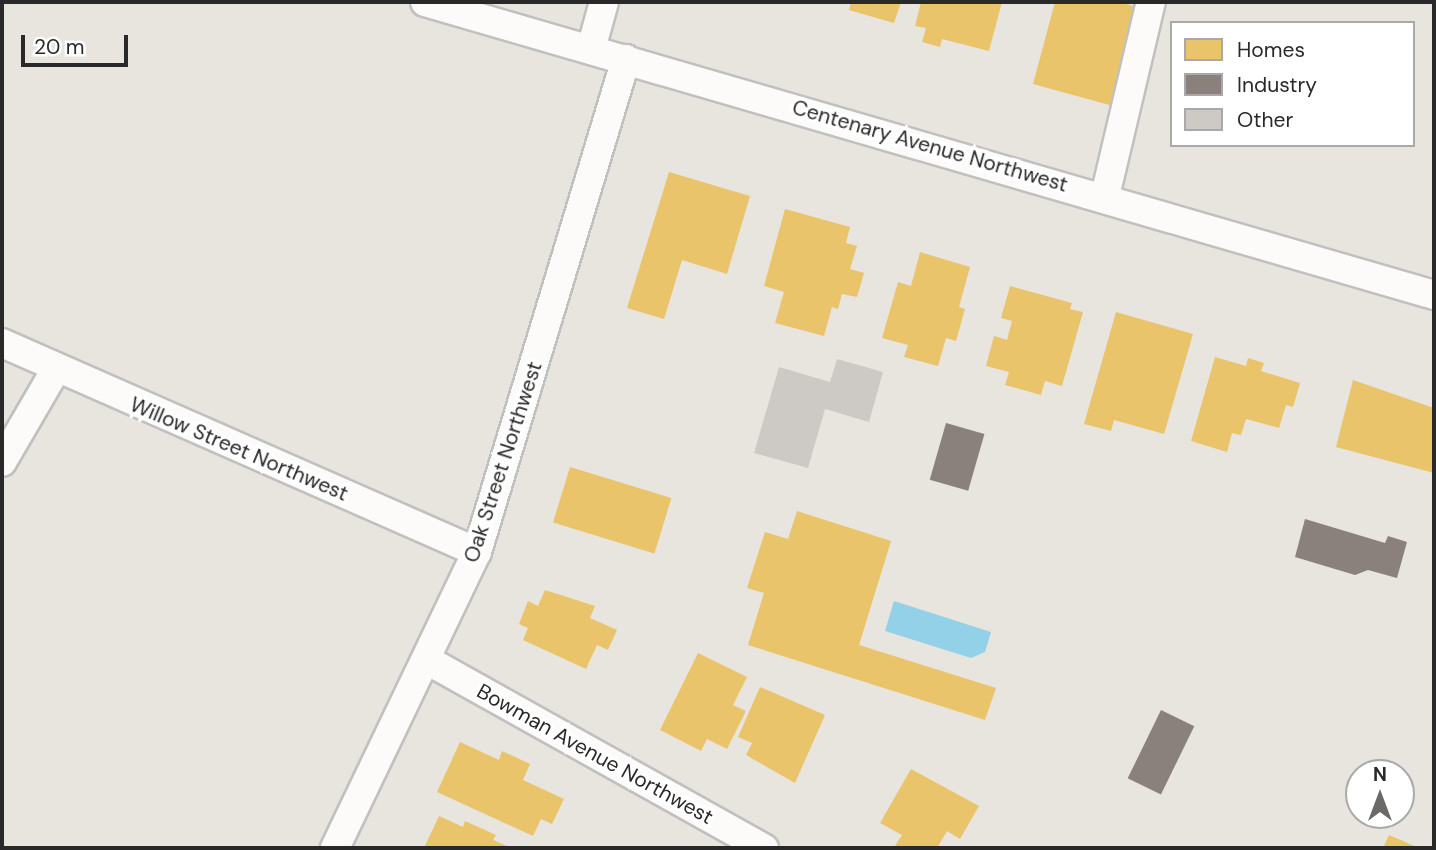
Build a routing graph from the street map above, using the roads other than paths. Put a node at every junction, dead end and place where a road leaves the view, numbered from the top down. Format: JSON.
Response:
{"nodes":[{"id":1,"x":425,"y":2,"type":"edge"},
{"id":2,"x":604,"y":2,"type":"edge"},
{"id":3,"x":1151,"y":2,"type":"edge"},
{"id":4,"x":591,"y":49,"type":"junction"},
{"id":5,"x":626,"y":59,"type":"junction"},
{"id":6,"x":1105,"y":196,"type":"junction"},
{"id":7,"x":1434,"y":295,"type":"edge"},
{"id":8,"x":2,"y":344,"type":"edge"},
{"id":9,"x":55,"y":371,"type":"junction"},
{"id":10,"x":2,"y":462,"type":"edge"},
{"id":11,"x":477,"y":552,"type":"junction"},
{"id":12,"x":426,"y":660,"type":"junction"},
{"id":13,"x":335,"y":848,"type":"edge"},
{"id":14,"x":764,"y":848,"type":"edge"}],
"edges":[{"from":1,"to":4,"type":"street","name":"Centenary Avenue Northwest"},
{"from":2,"to":4,"type":"street"},
{"from":3,"to":6,"type":"street"},
{"from":4,"to":5,"type":"street","name":"Centenary Avenue Northwest"},
{"from":5,"to":6,"type":"street","name":"Centenary Avenue Northwest"},
{"from":5,"to":11,"type":"street","name":"Oak Street Northwest"},
{"from":6,"to":7,"type":"street","name":"Centenary Avenue Northwest"},
{"from":8,"to":9,"type":"street","name":"Willow Street Northwest"},
{"from":9,"to":10,"type":"street"},
{"from":9,"to":11,"type":"street","name":"Willow Street Northwest"},
{"from":11,"to":12,"type":"street","name":"Oak Street Northwest"},
{"from":12,"to":13,"type":"street","name":"Oak Street Northwest"},
{"from":12,"to":14,"type":"street","name":"Bowman Avenue Northwest"}]}
